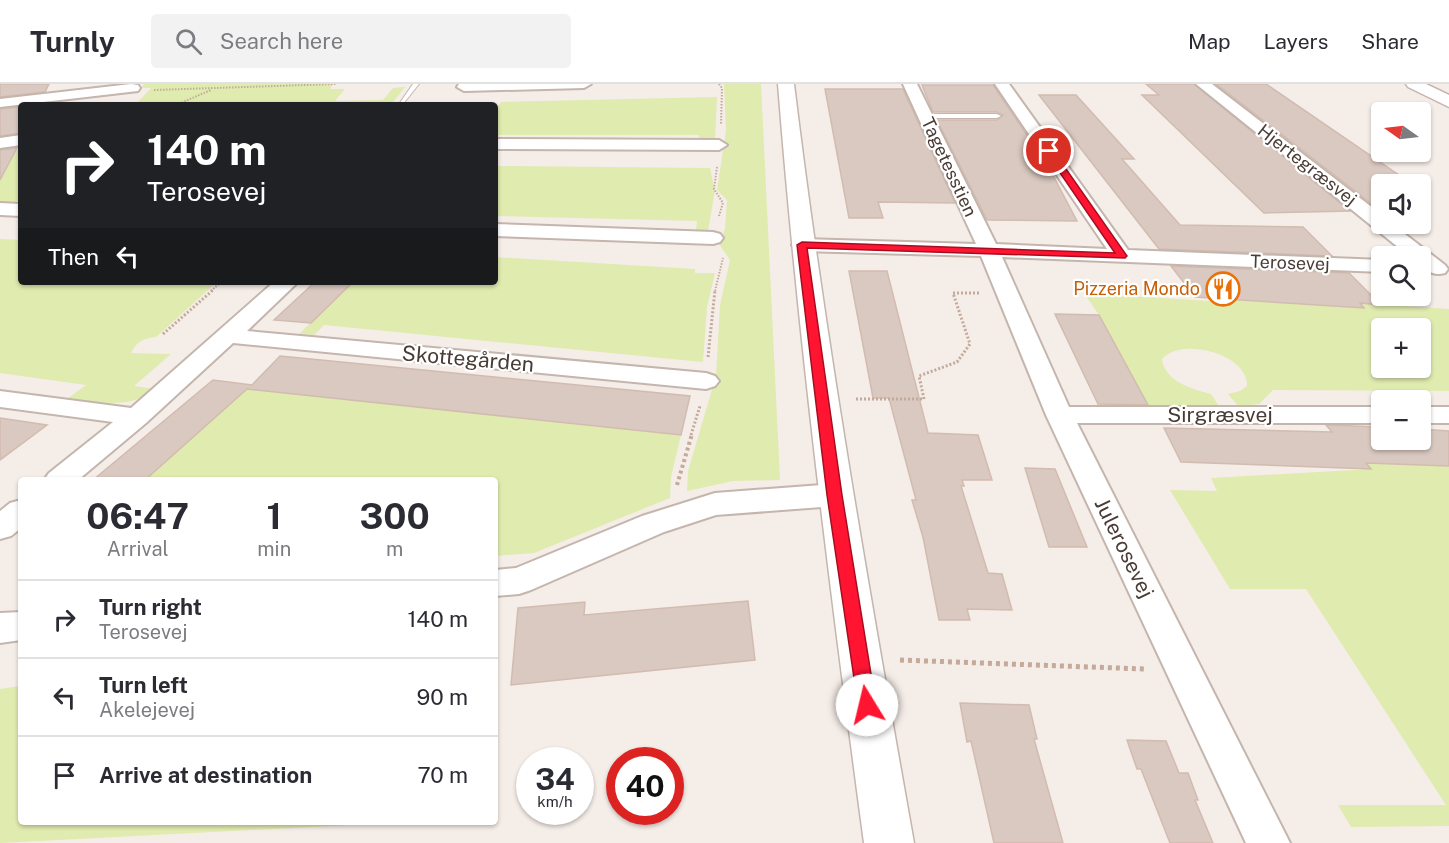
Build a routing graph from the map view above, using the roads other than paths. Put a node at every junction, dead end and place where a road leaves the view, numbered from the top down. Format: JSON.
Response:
{"nodes":[{"id":1,"x":416,"y":84,"type":"edge"},
{"id":2,"x":584,"y":84,"type":"edge"},
{"id":3,"x":910,"y":84,"type":"edge"},
{"id":4,"x":1002,"y":84,"type":"edge"},
{"id":5,"x":1203,"y":84,"type":"edge"},
{"id":6,"x":1414,"y":84,"type":"edge"},
{"id":7,"x":784,"y":85,"type":"edge"},
{"id":8,"x":133,"y":88,"type":"road end"},
{"id":9,"x":463,"y":89,"type":"edge"},
{"id":10,"x":402,"y":102,"type":"edge"},
{"id":11,"x":1449,"y":102,"type":"edge"},
{"id":12,"x":0,"y":103,"type":"edge"},
{"id":13,"x":925,"y":116,"type":"junction"},
{"id":14,"x":997,"y":116,"type":"dead end"},
{"id":15,"x":18,"y":140,"type":"edge"},
{"id":16,"x":0,"y":143,"type":"edge"},
{"id":17,"x":498,"y":144,"type":"edge"},
{"id":18,"x":719,"y":145,"type":"road end"},
{"id":19,"x":0,"y":209,"type":"edge"},
{"id":20,"x":18,"y":210,"type":"edge"},
{"id":21,"x":498,"y":230,"type":"edge"},
{"id":22,"x":714,"y":238,"type":"road end"},
{"id":23,"x":802,"y":245,"type":"junction"},
{"id":24,"x":989,"y":250,"type":"junction"},
{"id":25,"x":1122,"y":256,"type":"junction"},
{"id":26,"x":1371,"y":266,"type":"edge"},
{"id":27,"x":1436,"y":268,"type":"edge"},
{"id":28,"x":284,"y":285,"type":"edge"},
{"id":29,"x":230,"y":336,"type":"junction"},
{"id":30,"x":706,"y":381,"type":"road end"},
{"id":31,"x":0,"y":399,"type":"edge"},
{"id":32,"x":1371,"y":415,"type":"edge"},
{"id":33,"x":1431,"y":415,"type":"edge"},
{"id":34,"x":1449,"y":415,"type":"edge"},
{"id":35,"x":1059,"y":416,"type":"junction"},
{"id":36,"x":136,"y":417,"type":"junction"},
{"id":37,"x":63,"y":477,"type":"edge"},
{"id":38,"x":835,"y":495,"type":"junction"},
{"id":39,"x":18,"y":513,"type":"edge"},
{"id":40,"x":0,"y":528,"type":"edge"},
{"id":41,"x":498,"y":583,"type":"edge"},
{"id":42,"x":18,"y":626,"type":"edge"},
{"id":43,"x":0,"y":628,"type":"edge"},
{"id":44,"x":888,"y":843,"type":"edge"},
{"id":45,"x":1268,"y":843,"type":"edge"}],
"edges":[{"from":1,"to":10,"type":"lane"},
{"from":2,"to":9,"type":"street"},
{"from":3,"to":13,"type":"street","name":"Tagetesstien"},
{"from":4,"to":25,"type":"street"},
{"from":5,"to":27,"type":"street","name":"Hjertegræsvej"},
{"from":6,"to":11,"type":"street"},
{"from":7,"to":23,"type":"street"},
{"from":8,"to":12,"type":"street"},
{"from":13,"to":14,"type":"lane"},
{"from":13,"to":24,"type":"street","name":"Tagetesstien"},
{"from":15,"to":16,"type":"street"},
{"from":17,"to":18,"type":"street"},
{"from":19,"to":20,"type":"street"},
{"from":21,"to":22,"type":"street"},
{"from":23,"to":24,"type":"street","name":"Terosevej"},
{"from":23,"to":38,"type":"street"},
{"from":24,"to":25,"type":"street","name":"Terosevej"},
{"from":24,"to":35,"type":"street","name":"Julerosevej"},
{"from":25,"to":26,"type":"street","name":"Terosevej"},
{"from":28,"to":29,"type":"street"},
{"from":29,"to":30,"type":"street","name":"Skottegården"},
{"from":29,"to":36,"type":"street"},
{"from":31,"to":36,"type":"street"},
{"from":32,"to":35,"type":"street","name":"Sirgræsvej"},
{"from":33,"to":34,"type":"street"},
{"from":35,"to":45,"type":"street","name":"Julerosevej"},
{"from":36,"to":37,"type":"street"},
{"from":38,"to":41,"type":"street"},
{"from":38,"to":44,"type":"street"},
{"from":39,"to":40,"type":"street"},
{"from":42,"to":43,"type":"street"}]}
